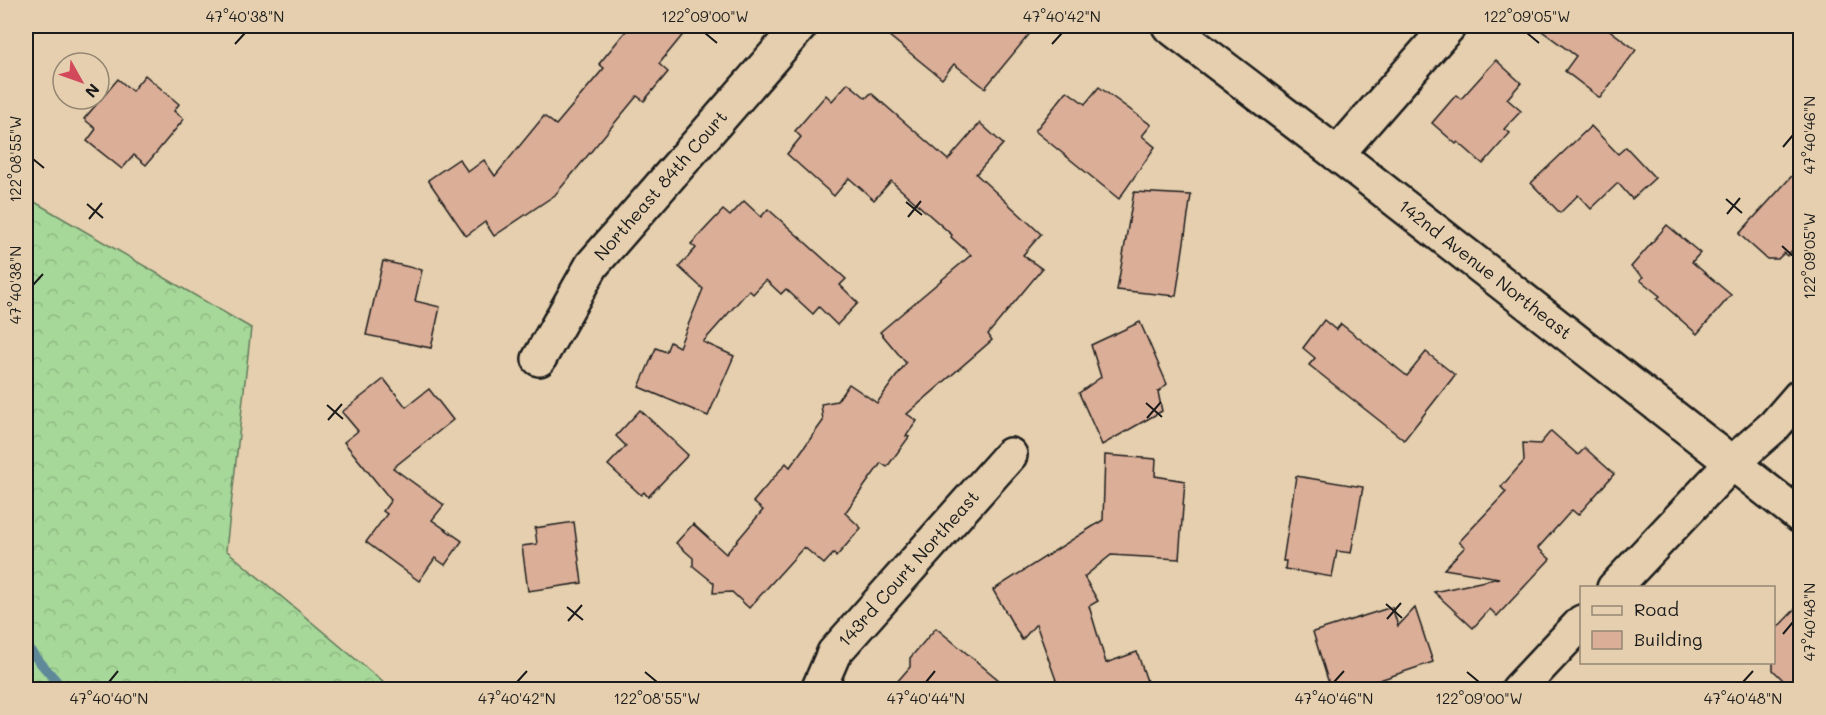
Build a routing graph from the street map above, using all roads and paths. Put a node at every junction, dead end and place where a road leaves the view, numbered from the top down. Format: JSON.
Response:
{"nodes":[{"id":1,"x":800,"y":26,"type":"edge"},
{"id":2,"x":1169,"y":26,"type":"edge"},
{"id":3,"x":1449,"y":26,"type":"edge"},
{"id":4,"x":1337,"y":154,"type":"junction"},
{"id":5,"x":539,"y":359,"type":"dead end"},
{"id":6,"x":1800,"y":396,"type":"edge"},
{"id":7,"x":1010,"y":455,"type":"dead end"},
{"id":8,"x":1732,"y":463,"type":"junction"},
{"id":9,"x":1800,"y":516,"type":"edge"},
{"id":10,"x":1616,"y":586,"type":"edge"},
{"id":11,"x":1580,"y":623,"type":"edge"},
{"id":12,"x":818,"y":690,"type":"edge"},
{"id":13,"x":1518,"y":690,"type":"edge"}],
"edges":[{"from":1,"to":5,"type":"street","name":"Northeast 84th Court"},
{"from":2,"to":4,"type":"street","name":"142nd Avenue Northeast"},
{"from":3,"to":4,"type":"street"},
{"from":4,"to":8,"type":"street","name":"142nd Avenue Northeast"},
{"from":6,"to":8,"type":"street"},
{"from":7,"to":12,"type":"street","name":"143rd Court Northeast"},
{"from":8,"to":9,"type":"street","name":"142nd Avenue Northeast"},
{"from":8,"to":10,"type":"street"},
{"from":11,"to":13,"type":"street"}]}
